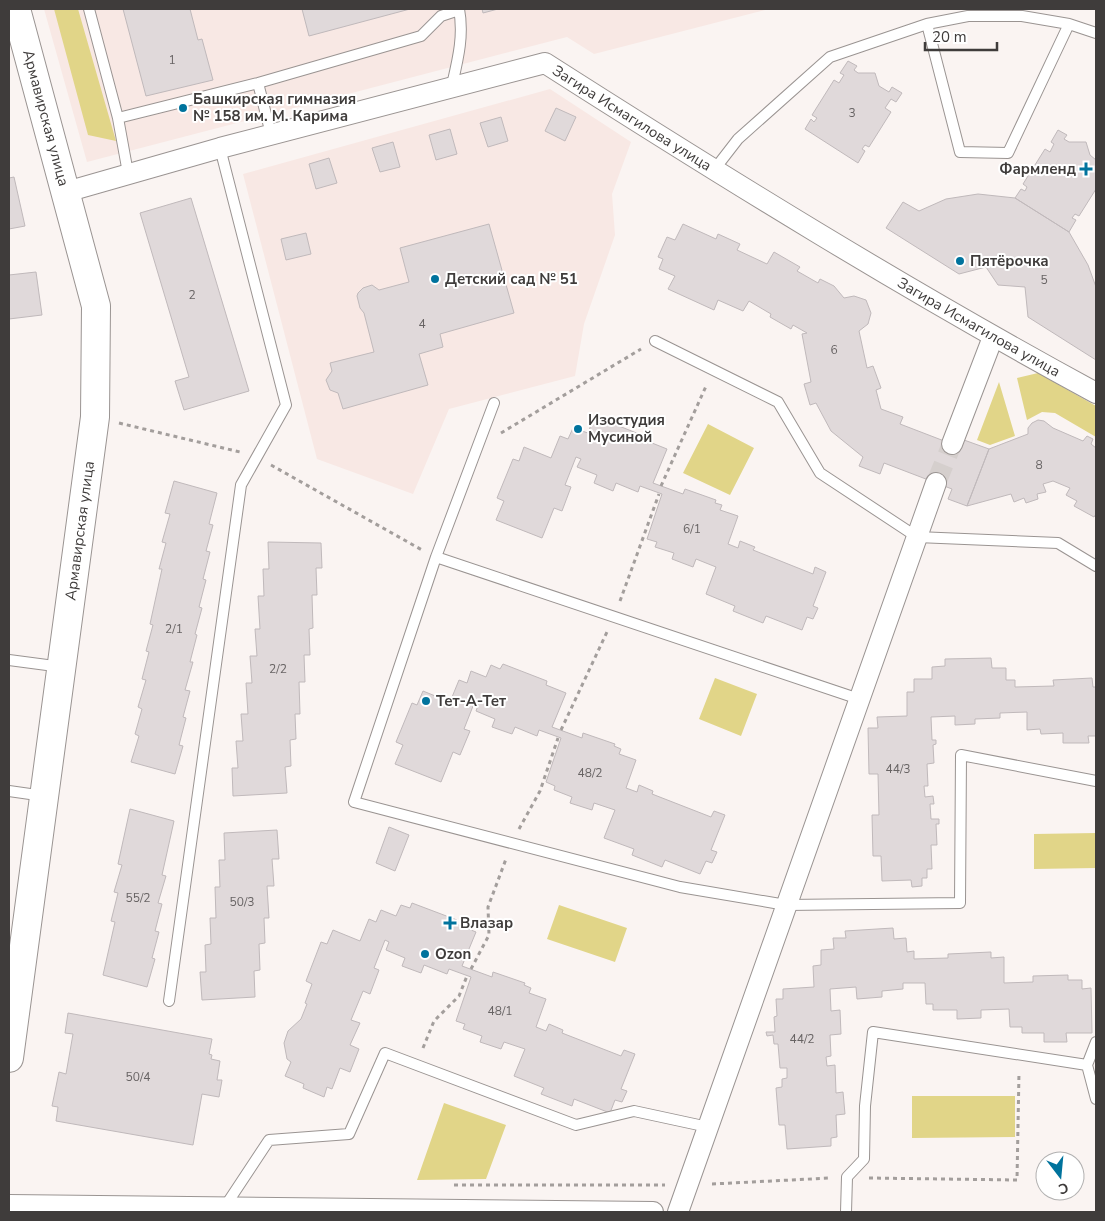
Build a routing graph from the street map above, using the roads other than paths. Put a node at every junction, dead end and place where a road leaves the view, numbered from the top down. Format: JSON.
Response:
{"nodes":[{"id":1,"x":16,"y":9,"type":"edge"},
{"id":2,"x":89,"y":9,"type":"edge"},
{"id":3,"x":459,"y":10,"type":"edge"},
{"id":4,"x":927,"y":24,"type":"junction"},
{"id":5,"x":1069,"y":24,"type":"junction"},
{"id":6,"x":1096,"y":34,"type":"edge"},
{"id":7,"x":258,"y":83,"type":"junction"},
{"id":8,"x":452,"y":85,"type":"junction"},
{"id":9,"x":118,"y":118,"type":"junction"},
{"id":10,"x":271,"y":134,"type":"junction"},
{"id":11,"x":220,"y":148,"type":"junction"},
{"id":12,"x":714,"y":170,"type":"junction"},
{"id":13,"x":128,"y":173,"type":"junction"},
{"id":14,"x":66,"y":192,"type":"junction"},
{"id":15,"x":993,"y":337,"type":"junction"},
{"id":16,"x":654,"y":341,"type":"road end"},
{"id":17,"x":1096,"y":393,"type":"edge"},
{"id":18,"x":494,"y":403,"type":"dead end"},
{"id":19,"x":952,"y":444,"type":"tunnel mouth"},
{"id":20,"x":936,"y":483,"type":"tunnel mouth"},
{"id":21,"x":917,"y":538,"type":"junction"},
{"id":22,"x":436,"y":557,"type":"junction"},
{"id":23,"x":1096,"y":566,"type":"edge"},
{"id":24,"x":9,"y":660,"type":"edge"},
{"id":25,"x":63,"y":667,"type":"junction"},
{"id":26,"x":859,"y":699,"type":"junction"},
{"id":27,"x":1096,"y":781,"type":"edge"},
{"id":28,"x":9,"y":791,"type":"edge"},
{"id":29,"x":45,"y":796,"type":"junction"},
{"id":30,"x":786,"y":905,"type":"junction"},
{"id":31,"x":13,"y":992,"type":"edge"},
{"id":32,"x":169,"y":1000,"type":"dead end"},
{"id":33,"x":1096,"y":1042,"type":"edge"},
{"id":34,"x":9,"y":1058,"type":"edge"},
{"id":35,"x":1087,"y":1065,"type":"junction"},
{"id":36,"x":1096,"y":1099,"type":"edge"},
{"id":37,"x":708,"y":1127,"type":"junction"},
{"id":38,"x":9,"y":1205,"type":"edge"},
{"id":39,"x":224,"y":1208,"type":"junction"},
{"id":40,"x":267,"y":1210,"type":"edge"},
{"id":41,"x":540,"y":1212,"type":"edge"},
{"id":42,"x":653,"y":1212,"type":"edge"},
{"id":43,"x":678,"y":1212,"type":"edge"},
{"id":44,"x":846,"y":1212,"type":"edge"}],
"edges":[{"from":1,"to":14,"type":"street","name":"Армавирская улица"},
{"from":2,"to":9,"type":"lane"},
{"from":3,"to":7,"type":"lane"},
{"from":3,"to":8,"type":"lane"},
{"from":4,"to":5,"type":"lane"},
{"from":4,"to":5,"type":"lane"},
{"from":4,"to":12,"type":"lane"},
{"from":5,"to":6,"type":"lane"},
{"from":7,"to":9,"type":"lane"},
{"from":7,"to":10,"type":"lane"},
{"from":8,"to":10,"type":"street","name":"Загира Исмагилова улица"},
{"from":8,"to":12,"type":"street","name":"Загира Исмагилова улица"},
{"from":9,"to":13,"type":"lane"},
{"from":10,"to":11,"type":"street","name":"Загира Исмагилова улица"},
{"from":11,"to":13,"type":"street","name":"Загира Исмагилова улица"},
{"from":11,"to":32,"type":"lane"},
{"from":12,"to":15,"type":"street","name":"Загира Исмагилова улица"},
{"from":13,"to":14,"type":"street","name":"Загира Исмагилова улица"},
{"from":14,"to":25,"type":"street","name":"Армавирская улица"},
{"from":15,"to":17,"type":"street","name":"Загира Исмагилова улица"},
{"from":15,"to":19,"type":"street"},
{"from":16,"to":21,"type":"lane"},
{"from":18,"to":22,"type":"lane"},
{"from":20,"to":21,"type":"street"},
{"from":21,"to":23,"type":"lane"},
{"from":21,"to":26,"type":"street"},
{"from":22,"to":26,"type":"lane"},
{"from":22,"to":30,"type":"lane"},
{"from":24,"to":25,"type":"lane"},
{"from":25,"to":29,"type":"street","name":"Армавирская улица"},
{"from":26,"to":30,"type":"street"},
{"from":27,"to":30,"type":"lane"},
{"from":28,"to":29,"type":"lane"},
{"from":29,"to":31,"type":"street","name":"Армавирская улица"},
{"from":30,"to":37,"type":"street"},
{"from":31,"to":34,"type":"street","name":"Армавирская улица"},
{"from":33,"to":35,"type":"lane"},
{"from":35,"to":36,"type":"lane"},
{"from":35,"to":44,"type":"lane"},
{"from":37,"to":39,"type":"lane"},
{"from":37,"to":43,"type":"street"},
{"from":38,"to":39,"type":"street"},
{"from":39,"to":40,"type":"street"},
{"from":40,"to":41,"type":"street"},
{"from":41,"to":42,"type":"street"}]}
